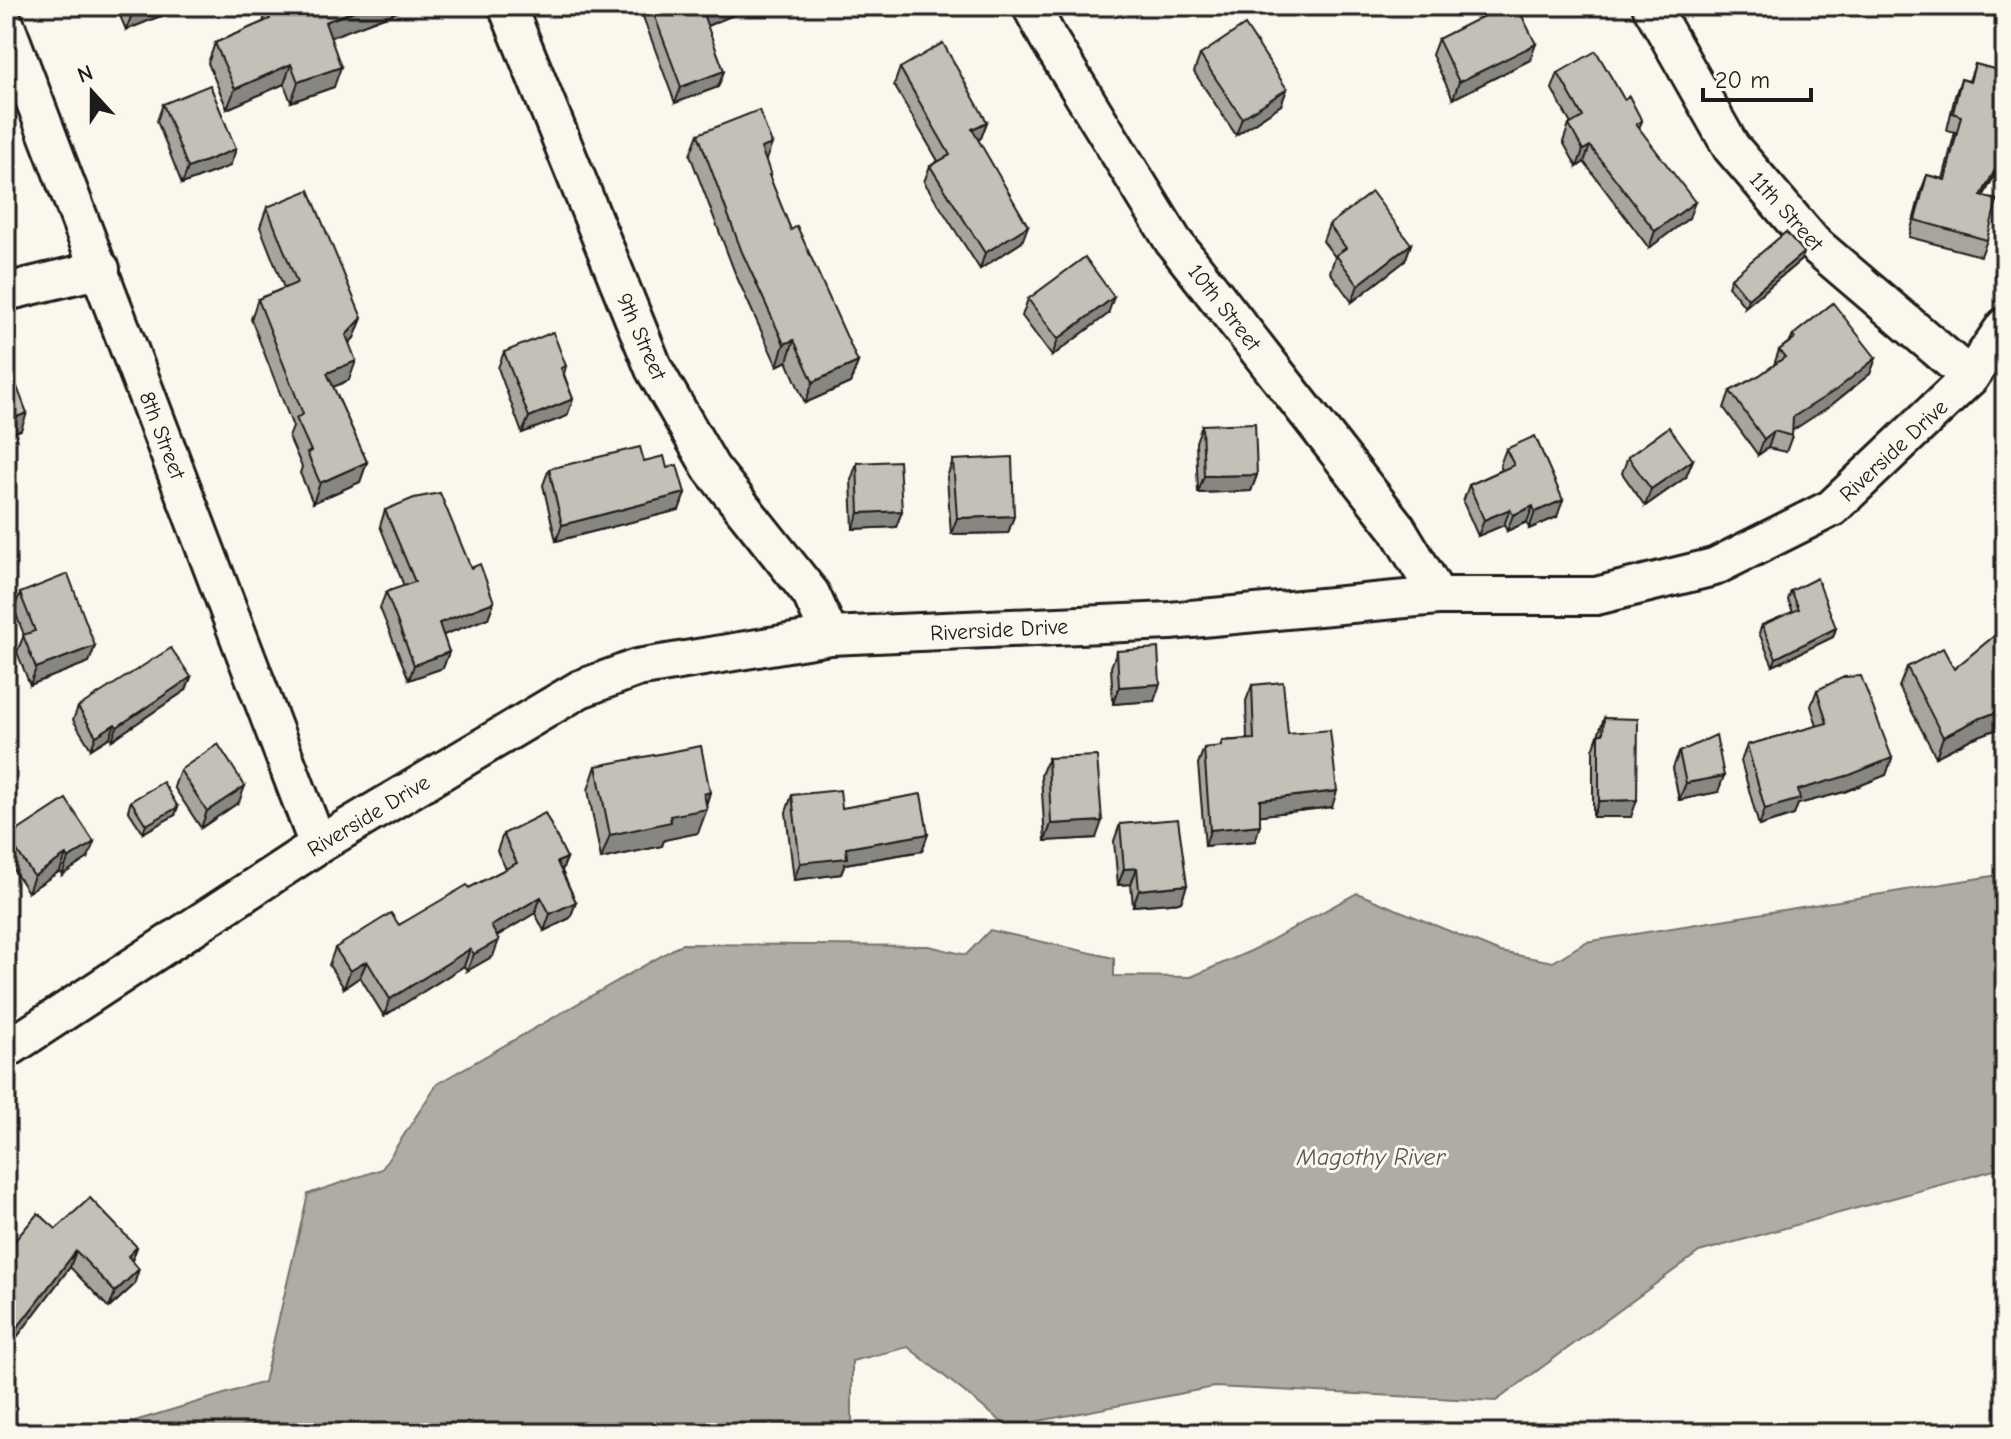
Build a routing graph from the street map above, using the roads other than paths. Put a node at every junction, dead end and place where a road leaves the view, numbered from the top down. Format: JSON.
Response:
{"nodes":[{"id":1,"x":507,"y":6,"type":"edge"},
{"id":2,"x":1031,"y":6,"type":"edge"},
{"id":3,"x":1651,"y":6,"type":"edge"},
{"id":4,"x":6,"y":26,"type":"edge"},
{"id":5,"x":101,"y":269,"type":"junction"},
{"id":6,"x":6,"y":292,"type":"edge"},
{"id":7,"x":2005,"y":326,"type":"edge"},
{"id":8,"x":1970,"y":377,"type":"junction"},
{"id":9,"x":1438,"y":596,"type":"junction"},
{"id":10,"x":830,"y":636,"type":"junction"},
{"id":11,"x":318,"y":845,"type":"junction"},
{"id":12,"x":6,"y":1050,"type":"edge"}],
"edges":[{"from":1,"to":10,"type":"street","name":"9th Street"},
{"from":2,"to":9,"type":"street","name":"10th Street"},
{"from":3,"to":8,"type":"street","name":"11th Street"},
{"from":4,"to":5,"type":"street","name":"8th Street"},
{"from":5,"to":6,"type":"street"},
{"from":5,"to":11,"type":"street","name":"8th Street"},
{"from":7,"to":8,"type":"street","name":"Riverside Drive"},
{"from":8,"to":9,"type":"street","name":"Riverside Drive"},
{"from":9,"to":10,"type":"street","name":"Riverside Drive"},
{"from":10,"to":11,"type":"street","name":"Riverside Drive"},
{"from":11,"to":12,"type":"street","name":"Riverside Drive"}]}
